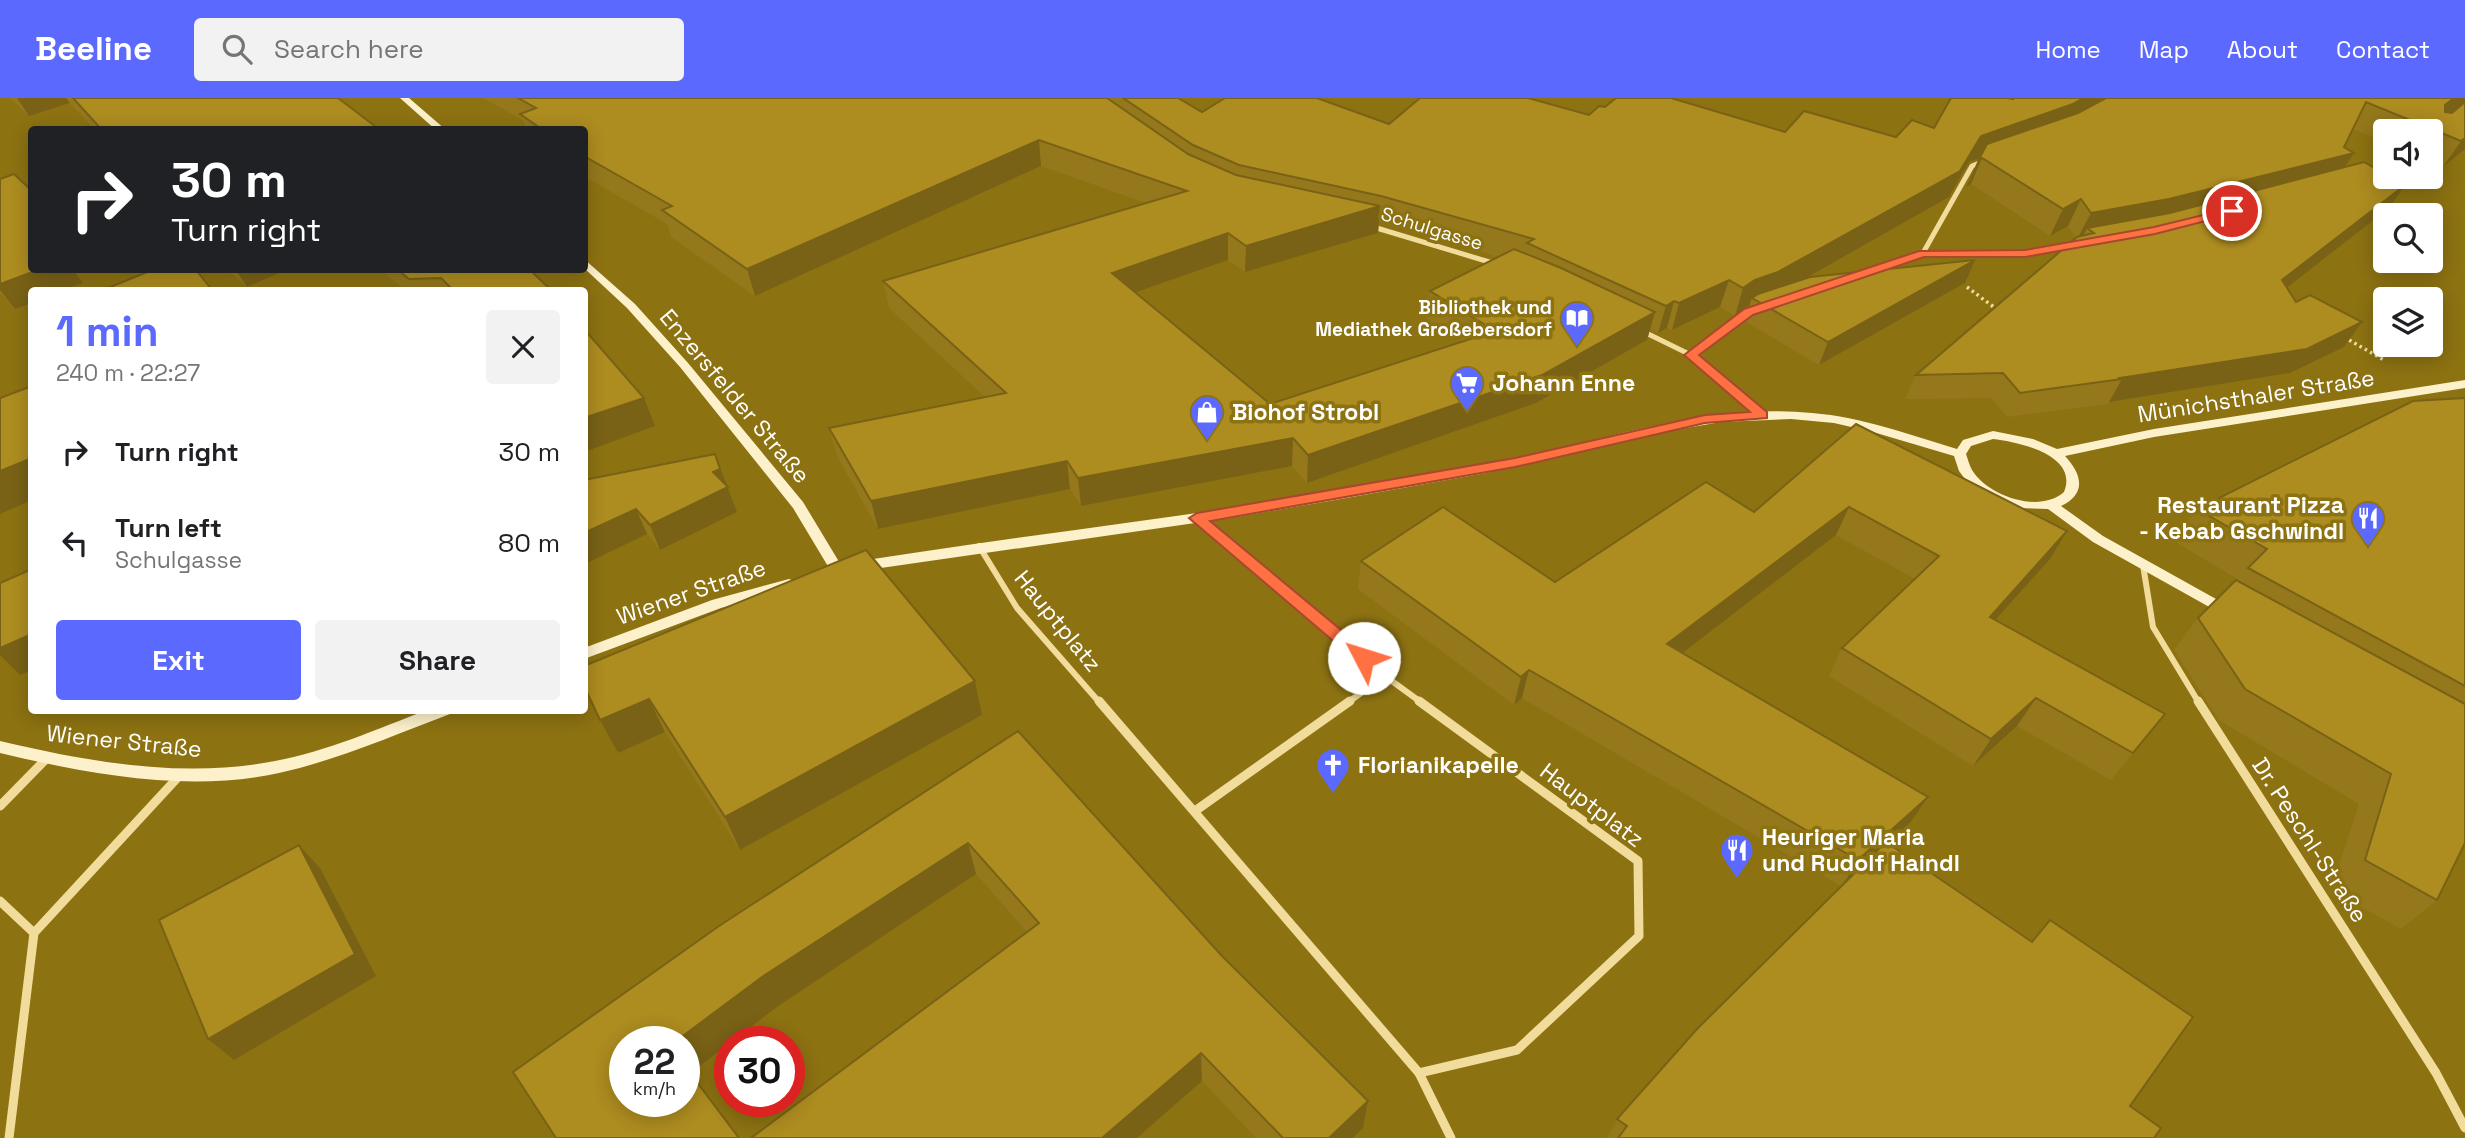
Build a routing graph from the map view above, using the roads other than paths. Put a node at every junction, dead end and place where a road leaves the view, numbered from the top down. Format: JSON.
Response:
{"nodes":[{"id":1,"x":404,"y":98,"type":"edge"},
{"id":2,"x":437,"y":126,"type":"edge"},
{"id":3,"x":1985,"y":161,"type":"edge"},
{"id":4,"x":2373,"y":168,"type":"edge"},
{"id":5,"x":2361,"y":174,"type":"edge"},
{"id":6,"x":1365,"y":225,"type":"edge"},
{"id":7,"x":2077,"y":244,"type":"edge"},
{"id":8,"x":1923,"y":253,"type":"junction"},
{"id":9,"x":588,"y":266,"type":"edge"},
{"id":10,"x":1500,"y":266,"type":"edge"},
{"id":11,"x":1861,"y":274,"type":"edge"},
{"id":12,"x":1761,"y":308,"type":"edge"},
{"id":13,"x":1630,"y":325,"type":"edge"},
{"id":14,"x":1691,"y":355,"type":"junction"},
{"id":15,"x":2465,"y":384,"type":"edge"},
{"id":16,"x":1762,"y":415,"type":"junction"},
{"id":17,"x":1960,"y":454,"type":"junction"},
{"id":18,"x":2054,"y":454,"type":"junction"},
{"id":19,"x":2051,"y":505,"type":"junction"},
{"id":20,"x":1197,"y":518,"type":"junction"},
{"id":21,"x":978,"y":546,"type":"junction"},
{"id":22,"x":2143,"y":565,"type":"junction"},
{"id":23,"x":823,"y":574,"type":"junction"},
{"id":24,"x":2238,"y":619,"type":"edge"},
{"id":25,"x":588,"y":652,"type":"edge"},
{"id":26,"x":1385,"y":676,"type":"junction"},
{"id":27,"x":433,"y":714,"type":"edge"},
{"id":28,"x":0,"y":747,"type":"edge"},
{"id":29,"x":47,"y":758,"type":"junction"},
{"id":30,"x":180,"y":775,"type":"junction"},
{"id":31,"x":0,"y":806,"type":"edge"},
{"id":32,"x":1195,"y":811,"type":"junction"},
{"id":33,"x":0,"y":901,"type":"edge"},
{"id":34,"x":34,"y":933,"type":"junction"},
{"id":35,"x":1419,"y":1073,"type":"junction"},
{"id":36,"x":2465,"y":1128,"type":"edge"},
{"id":37,"x":9,"y":1138,"type":"edge"},
{"id":38,"x":1451,"y":1138,"type":"edge"}],
"edges":[{"from":1,"to":2,"type":"street"},
{"from":3,"to":8,"type":"street"},
{"from":4,"to":5,"type":"street"},
{"from":6,"to":10,"type":"street","name":"Schulgasse"},
{"from":7,"to":8,"type":"street"},
{"from":8,"to":11,"type":"street"},
{"from":9,"to":23,"type":"street","name":"Enzersfelder Straße"},
{"from":12,"to":14,"type":"street"},
{"from":13,"to":14,"type":"street"},
{"from":14,"to":16,"type":"street"},
{"from":15,"to":18,"type":"street","name":"Münichsthaler Straße"},
{"from":16,"to":17,"type":"street","name":"Wiener Straße"},
{"from":16,"to":20,"type":"street","name":"Wiener Straße"},
{"from":17,"to":18,"type":"street"},
{"from":17,"to":19,"type":"street"},
{"from":18,"to":19,"type":"street"},
{"from":19,"to":22,"type":"street"},
{"from":20,"to":21,"type":"street","name":"Wiener Straße"},
{"from":20,"to":26,"type":"street","name":"Hauptplatz"},
{"from":21,"to":23,"type":"street","name":"Wiener Straße"},
{"from":21,"to":32,"type":"street","name":"Hauptplatz"},
{"from":22,"to":24,"type":"street"},
{"from":22,"to":36,"type":"street","name":"Dr. Peschl-Straße"},
{"from":23,"to":25,"type":"street","name":"Wiener Straße"},
{"from":26,"to":32,"type":"street"},
{"from":26,"to":35,"type":"street","name":"Hauptplatz"},
{"from":27,"to":30,"type":"street","name":"Wiener Straße"},
{"from":28,"to":29,"type":"street","name":"Wiener Straße"},
{"from":29,"to":30,"type":"street","name":"Wiener Straße"},
{"from":29,"to":31,"type":"street"},
{"from":30,"to":34,"type":"street"},
{"from":32,"to":35,"type":"street","name":"Hauptplatz"},
{"from":33,"to":34,"type":"street"},
{"from":34,"to":37,"type":"street"},
{"from":35,"to":38,"type":"street","name":"Hauptplatz"}]}
